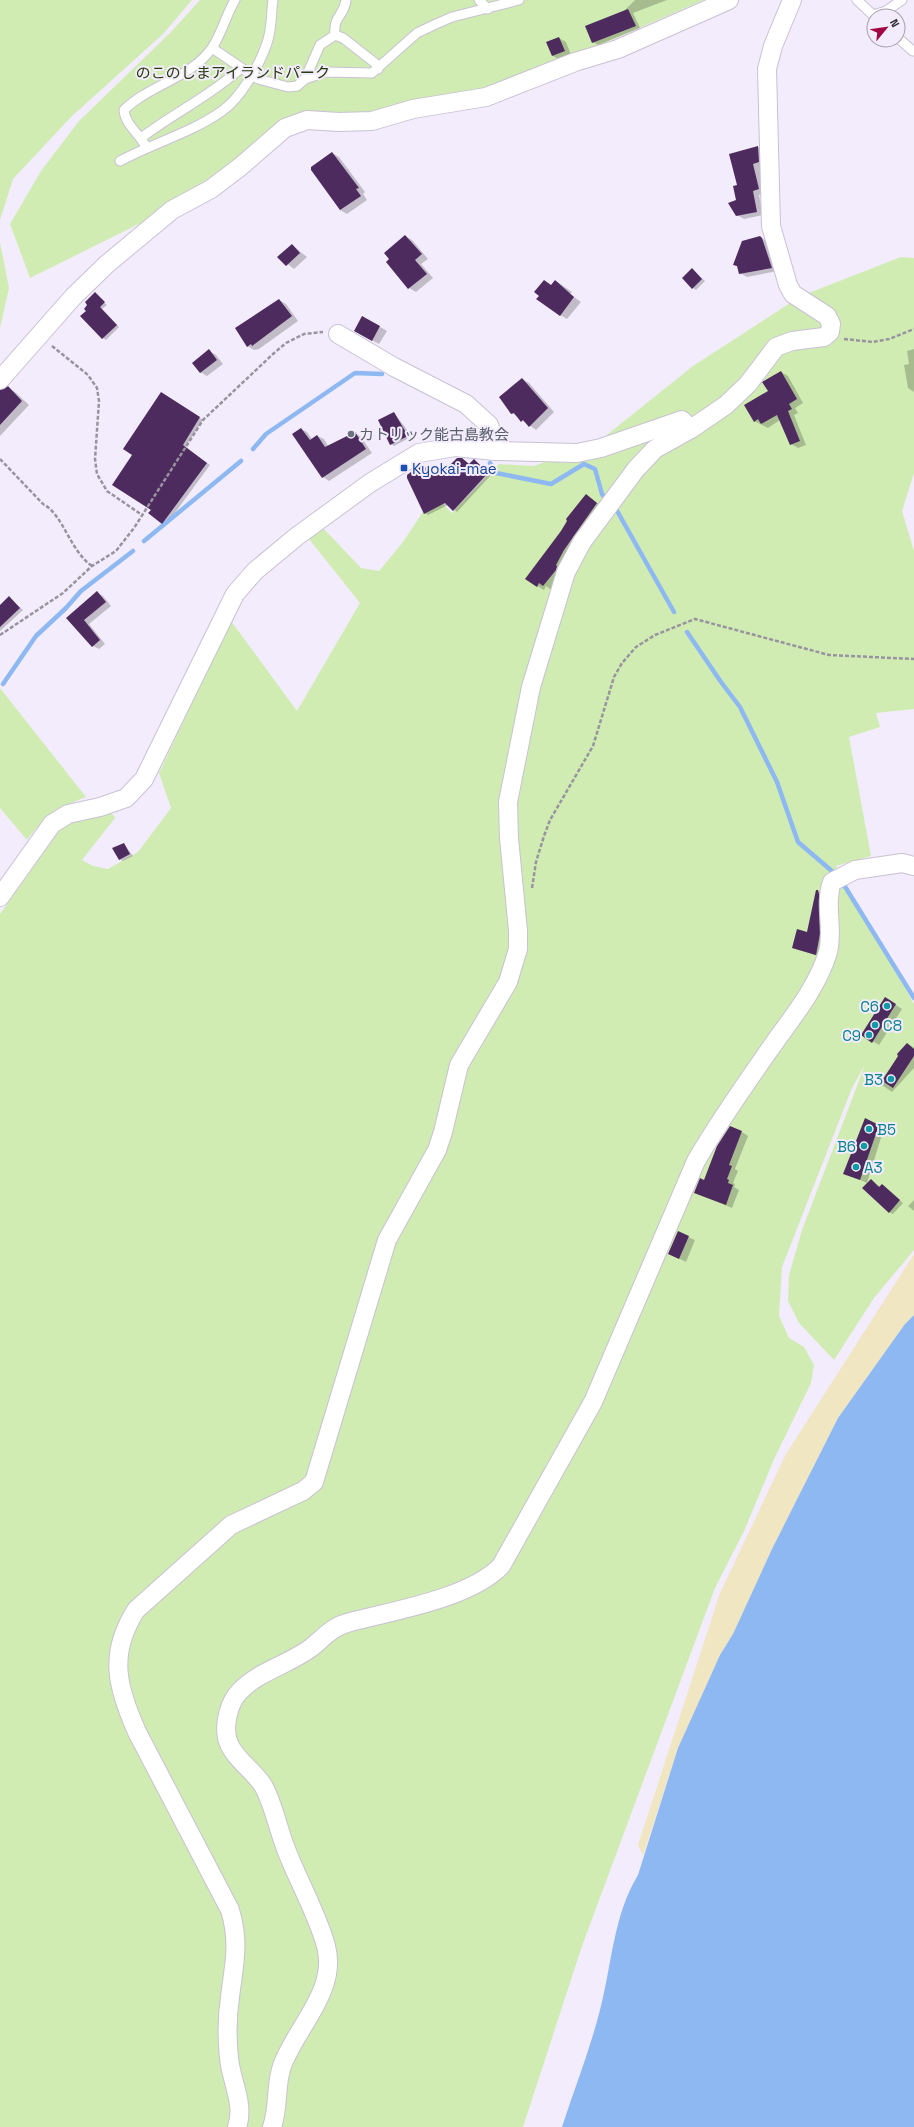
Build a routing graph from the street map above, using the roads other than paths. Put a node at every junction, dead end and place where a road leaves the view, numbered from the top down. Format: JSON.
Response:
{"nodes":[{"id":1,"x":235,"y":0,"type":"edge"},
{"id":2,"x":273,"y":0,"type":"edge"},
{"id":3,"x":346,"y":0,"type":"edge"},
{"id":4,"x":480,"y":0,"type":"edge"},
{"id":5,"x":519,"y":0,"type":"edge"},
{"id":6,"x":730,"y":0,"type":"edge"},
{"id":7,"x":792,"y":0,"type":"edge"},
{"id":8,"x":857,"y":0,"type":"edge"},
{"id":9,"x":902,"y":0,"type":"edge"},
{"id":10,"x":866,"y":8,"type":"edge"},
{"id":11,"x":890,"y":8,"type":"edge"},
{"id":12,"x":488,"y":9,"type":"junction"},
{"id":13,"x":335,"y":35,"type":"junction"},
{"id":14,"x":906,"y":45,"type":"edge"},
{"id":15,"x":212,"y":48,"type":"junction"},
{"id":16,"x":913,"y":51,"type":"dead end"},
{"id":17,"x":240,"y":69,"type":"junction"},
{"id":18,"x":378,"y":69,"type":"junction"},
{"id":19,"x":252,"y":74,"type":"junction"},
{"id":20,"x":305,"y":79,"type":"junction"},
{"id":21,"x":141,"y":138,"type":"junction"},
{"id":22,"x":146,"y":147,"type":"junction"},
{"id":23,"x":120,"y":160,"type":"dead end"},
{"id":24,"x":338,"y":334,"type":"road end"},
{"id":25,"x":0,"y":380,"type":"edge"},
{"id":26,"x":691,"y":429,"type":"junction"},
{"id":27,"x":495,"y":451,"type":"junction"},
{"id":28,"x":914,"y":866,"type":"edge"},
{"id":29,"x":0,"y":897,"type":"edge"},
{"id":30,"x":237,"y":2127,"type":"edge"},
{"id":31,"x":272,"y":2127,"type":"edge"}],
"edges":[{"from":1,"to":15,"type":"lane"},
{"from":2,"to":19,"type":"lane"},
{"from":3,"to":13,"type":"lane"},
{"from":4,"to":12,"type":"lane"},
{"from":5,"to":12,"type":"lane"},
{"from":6,"to":25,"type":"street"},
{"from":7,"to":26,"type":"street"},
{"from":8,"to":10,"type":"lane"},
{"from":9,"to":11,"type":"lane"},
{"from":12,"to":18,"type":"lane"},
{"from":13,"to":18,"type":"lane"},
{"from":13,"to":20,"type":"lane"},
{"from":14,"to":16,"type":"lane"},
{"from":15,"to":17,"type":"lane"},
{"from":15,"to":21,"type":"lane"},
{"from":17,"to":19,"type":"lane"},
{"from":17,"to":21,"type":"lane"},
{"from":18,"to":20,"type":"lane"},
{"from":19,"to":20,"type":"lane"},
{"from":19,"to":22,"type":"lane"},
{"from":21,"to":22,"type":"lane"},
{"from":22,"to":23,"type":"lane"},
{"from":24,"to":27,"type":"street"},
{"from":26,"to":27,"type":"street"},
{"from":26,"to":30,"type":"street"},
{"from":27,"to":29,"type":"street"},
{"from":28,"to":31,"type":"street"}]}
